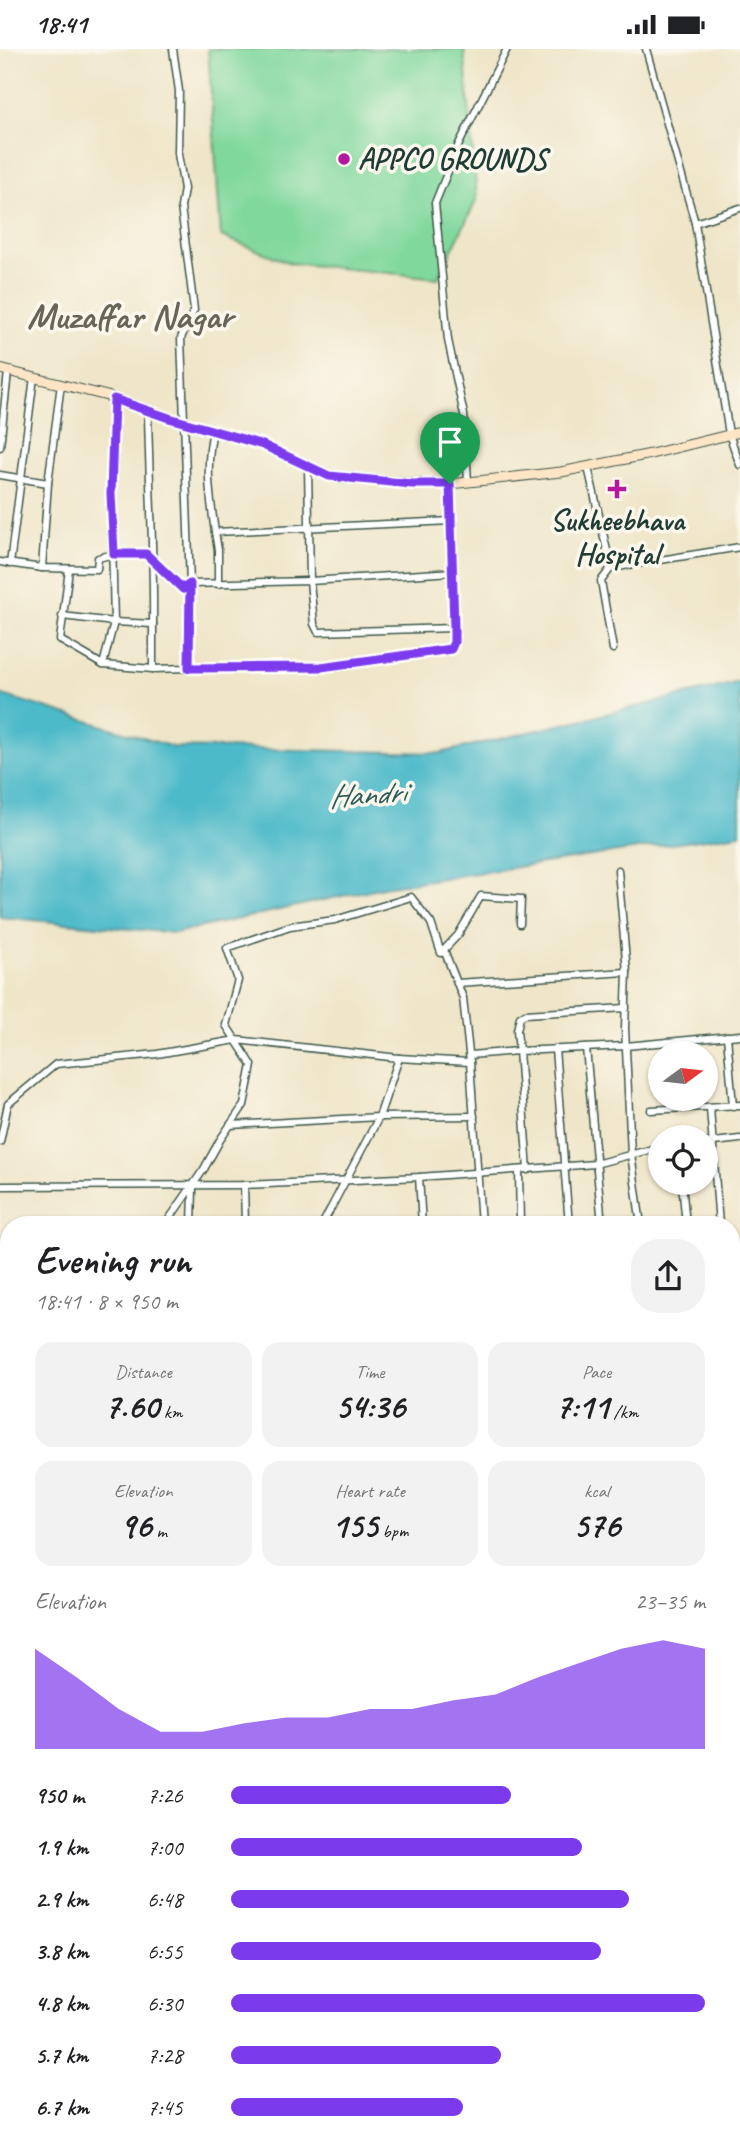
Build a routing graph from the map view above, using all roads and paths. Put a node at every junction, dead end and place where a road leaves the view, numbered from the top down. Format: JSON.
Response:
{"nodes":[{"id":1,"x":173,"y":49,"type":"edge"},
{"id":2,"x":507,"y":49,"type":"edge"},
{"id":3,"x":646,"y":49,"type":"edge"},
{"id":4,"x":740,"y":208,"type":"edge"},
{"id":5,"x":695,"y":223,"type":"junction"},
{"id":6,"x":4,"y":370,"type":"edge"},
{"id":7,"x":34,"y":377,"type":"junction"},
{"id":8,"x":61,"y":384,"type":"junction"},
{"id":9,"x":114,"y":399,"type":"junction"},
{"id":10,"x":148,"y":411,"type":"junction"},
{"id":11,"x":186,"y":423,"type":"junction"},
{"id":12,"x":213,"y":431,"type":"junction"},
{"id":13,"x":740,"y":432,"type":"edge"},
{"id":14,"x":729,"y":434,"type":"junction"},
{"id":15,"x":0,"y":447,"type":"edge"},
{"id":16,"x":740,"y":465,"type":"edge"},
{"id":17,"x":308,"y":467,"type":"junction"},
{"id":18,"x":588,"y":467,"type":"junction"},
{"id":19,"x":0,"y":475,"type":"edge"},
{"id":20,"x":20,"y":479,"type":"junction"},
{"id":21,"x":468,"y":482,"type":"junction"},
{"id":22,"x":48,"y":483,"type":"junction"},
{"id":23,"x":450,"y":484,"type":"junction"},
{"id":24,"x":452,"y":521,"type":"junction"},
{"id":25,"x":308,"y":528,"type":"junction"},
{"id":26,"x":215,"y":532,"type":"junction"},
{"id":27,"x":740,"y":547,"type":"edge"},
{"id":28,"x":114,"y":554,"type":"junction"},
{"id":29,"x":154,"y":561,"type":"junction"},
{"id":30,"x":0,"y":562,"type":"edge"},
{"id":31,"x":10,"y":564,"type":"junction"},
{"id":32,"x":42,"y":568,"type":"junction"},
{"id":33,"x":611,"y":568,"type":"junction"},
{"id":34,"x":69,"y":569,"type":"junction"},
{"id":35,"x":453,"y":572,"type":"junction"},
{"id":36,"x":310,"y":582,"type":"junction"},
{"id":37,"x":190,"y":584,"type":"junction"},
{"id":38,"x":218,"y":584,"type":"junction"},
{"id":39,"x":62,"y":616,"type":"junction"},
{"id":40,"x":114,"y":622,"type":"junction"},
{"id":41,"x":153,"y":624,"type":"junction"},
{"id":42,"x":454,"y":628,"type":"junction"},
{"id":43,"x":612,"y":649,"type":"dead end"},
{"id":44,"x":103,"y":666,"type":"junction"},
{"id":45,"x":189,"y":668,"type":"junction"},
{"id":46,"x":153,"y":669,"type":"junction"},
{"id":47,"x":618,"y":870,"type":"dead end"},
{"id":48,"x":520,"y":924,"type":"dead end"},
{"id":49,"x":444,"y":950,"type":"junction"},
{"id":50,"x":626,"y":972,"type":"junction"},
{"id":51,"x":457,"y":983,"type":"junction"},
{"id":52,"x":626,"y":1008,"type":"junction"},
{"id":53,"x":740,"y":1035,"type":"edge"},
{"id":54,"x":727,"y":1036,"type":"junction"},
{"id":55,"x":236,"y":1040,"type":"junction"},
{"id":56,"x":626,"y":1046,"type":"junction"},
{"id":57,"x":586,"y":1048,"type":"junction"},
{"id":58,"x":555,"y":1049,"type":"junction"},
{"id":59,"x":519,"y":1051,"type":"junction"},
{"id":60,"x":399,"y":1058,"type":"junction"},
{"id":61,"x":470,"y":1058,"type":"junction"},
{"id":62,"x":736,"y":1105,"type":"edge"},
{"id":63,"x":718,"y":1107,"type":"edge"},
{"id":64,"x":379,"y":1117,"type":"junction"},
{"id":65,"x":474,"y":1117,"type":"junction"},
{"id":66,"x":230,"y":1125,"type":"junction"},
{"id":67,"x":740,"y":1139,"type":"edge"},
{"id":68,"x":718,"y":1141,"type":"edge"},
{"id":69,"x":0,"y":1142,"type":"edge"},
{"id":70,"x":648,"y":1150,"type":"edge"},
{"id":71,"x":631,"y":1154,"type":"junction"},
{"id":72,"x":595,"y":1164,"type":"junction"},
{"id":73,"x":564,"y":1167,"type":"junction"},
{"id":74,"x":528,"y":1170,"type":"junction"},
{"id":75,"x":519,"y":1171,"type":"junction"},
{"id":76,"x":477,"y":1173,"type":"junction"},
{"id":77,"x":419,"y":1177,"type":"junction"},
{"id":78,"x":346,"y":1179,"type":"junction"},
{"id":79,"x":244,"y":1185,"type":"junction"},
{"id":80,"x":193,"y":1186,"type":"junction"},
{"id":81,"x":0,"y":1187,"type":"edge"},
{"id":82,"x":683,"y":1195,"type":"edge"},
{"id":83,"x":715,"y":1195,"type":"edge"},
{"id":84,"x":171,"y":1216,"type":"edge"},
{"id":85,"x":192,"y":1216,"type":"edge"},
{"id":86,"x":245,"y":1216,"type":"edge"},
{"id":87,"x":327,"y":1216,"type":"edge"},
{"id":88,"x":421,"y":1216,"type":"edge"},
{"id":89,"x":480,"y":1216,"type":"edge"},
{"id":90,"x":520,"y":1216,"type":"edge"},
{"id":91,"x":568,"y":1216,"type":"edge"},
{"id":92,"x":601,"y":1216,"type":"edge"},
{"id":93,"x":639,"y":1216,"type":"edge"},
{"id":94,"x":684,"y":1216,"type":"edge"},
{"id":95,"x":718,"y":1216,"type":"edge"}],
"edges":[{"from":1,"to":11,"type":"street"},
{"from":2,"to":21,"type":"street"},
{"from":3,"to":5,"type":"street"},
{"from":4,"to":5,"type":"street"},
{"from":5,"to":14,"type":"street"},
{"from":6,"to":7,"type":"main road"},
{"from":6,"to":15,"type":"street"},
{"from":7,"to":8,"type":"main road"},
{"from":7,"to":20,"type":"street"},
{"from":8,"to":9,"type":"main road"},
{"from":8,"to":22,"type":"street"},
{"from":9,"to":10,"type":"main road"},
{"from":9,"to":28,"type":"street"},
{"from":10,"to":11,"type":"main road"},
{"from":10,"to":29,"type":"street"},
{"from":11,"to":12,"type":"main road"},
{"from":11,"to":37,"type":"street"},
{"from":12,"to":17,"type":"main road"},
{"from":12,"to":26,"type":"street"},
{"from":13,"to":14,"type":"main road"},
{"from":14,"to":16,"type":"street"},
{"from":14,"to":18,"type":"main road"},
{"from":17,"to":23,"type":"main road"},
{"from":17,"to":25,"type":"street"},
{"from":18,"to":21,"type":"main road"},
{"from":18,"to":33,"type":"street"},
{"from":19,"to":20,"type":"street"},
{"from":20,"to":22,"type":"street"},
{"from":20,"to":31,"type":"street"},
{"from":21,"to":23,"type":"main road"},
{"from":22,"to":32,"type":"street"},
{"from":23,"to":24,"type":"street"},
{"from":24,"to":25,"type":"street"},
{"from":24,"to":35,"type":"street"},
{"from":25,"to":26,"type":"street"},
{"from":25,"to":36,"type":"street"},
{"from":26,"to":38,"type":"street"},
{"from":27,"to":33,"type":"street"},
{"from":28,"to":29,"type":"street"},
{"from":28,"to":34,"type":"street"},
{"from":28,"to":40,"type":"street"},
{"from":29,"to":37,"type":"street"},
{"from":29,"to":41,"type":"street"},
{"from":30,"to":31,"type":"street"},
{"from":31,"to":32,"type":"street"},
{"from":32,"to":34,"type":"street"},
{"from":33,"to":43,"type":"street"},
{"from":34,"to":39,"type":"street"},
{"from":35,"to":36,"type":"street"},
{"from":35,"to":42,"type":"street"},
{"from":36,"to":38,"type":"street"},
{"from":36,"to":42,"type":"street"},
{"from":37,"to":38,"type":"street"},
{"from":37,"to":45,"type":"street"},
{"from":39,"to":40,"type":"street"},
{"from":39,"to":44,"type":"street"},
{"from":40,"to":41,"type":"street"},
{"from":40,"to":44,"type":"street"},
{"from":41,"to":46,"type":"street"},
{"from":42,"to":45,"type":"street"},
{"from":44,"to":46,"type":"street"},
{"from":45,"to":46,"type":"street"},
{"from":47,"to":50,"type":"street"},
{"from":48,"to":49,"type":"street"},
{"from":49,"to":51,"type":"street"},
{"from":49,"to":55,"type":"street"},
{"from":50,"to":51,"type":"street"},
{"from":50,"to":52,"type":"street"},
{"from":51,"to":61,"type":"street"},
{"from":52,"to":56,"type":"street"},
{"from":52,"to":59,"type":"street"},
{"from":53,"to":54,"type":"street"},
{"from":54,"to":56,"type":"street"},
{"from":54,"to":62,"type":"street"},
{"from":55,"to":60,"type":"street"},
{"from":55,"to":66,"type":"street"},
{"from":55,"to":69,"type":"street"},
{"from":56,"to":57,"type":"street"},
{"from":56,"to":71,"type":"street"},
{"from":57,"to":58,"type":"street"},
{"from":57,"to":72,"type":"street"},
{"from":58,"to":59,"type":"street"},
{"from":58,"to":73,"type":"street"},
{"from":59,"to":61,"type":"street"},
{"from":59,"to":74,"type":"street"},
{"from":60,"to":61,"type":"street"},
{"from":60,"to":64,"type":"street"},
{"from":61,"to":65,"type":"street"},
{"from":62,"to":63,"type":"street"},
{"from":64,"to":65,"type":"street"},
{"from":64,"to":66,"type":"street"},
{"from":64,"to":78,"type":"street"},
{"from":65,"to":76,"type":"street"},
{"from":66,"to":80,"type":"street"},
{"from":67,"to":68,"type":"street"},
{"from":70,"to":71,"type":"street"},
{"from":71,"to":72,"type":"street"},
{"from":71,"to":93,"type":"street"},
{"from":72,"to":73,"type":"street"},
{"from":72,"to":92,"type":"street"},
{"from":73,"to":74,"type":"street"},
{"from":73,"to":91,"type":"street"},
{"from":74,"to":75,"type":"street"},
{"from":75,"to":76,"type":"street"},
{"from":75,"to":90,"type":"street"},
{"from":76,"to":77,"type":"street"},
{"from":76,"to":89,"type":"street"},
{"from":77,"to":78,"type":"street"},
{"from":77,"to":88,"type":"street"},
{"from":78,"to":79,"type":"street"},
{"from":78,"to":87,"type":"street"},
{"from":79,"to":80,"type":"street"},
{"from":79,"to":86,"type":"street"},
{"from":80,"to":81,"type":"street"},
{"from":80,"to":84,"type":"street"},
{"from":80,"to":85,"type":"street"},
{"from":82,"to":94,"type":"street"},
{"from":83,"to":95,"type":"street"}]}
